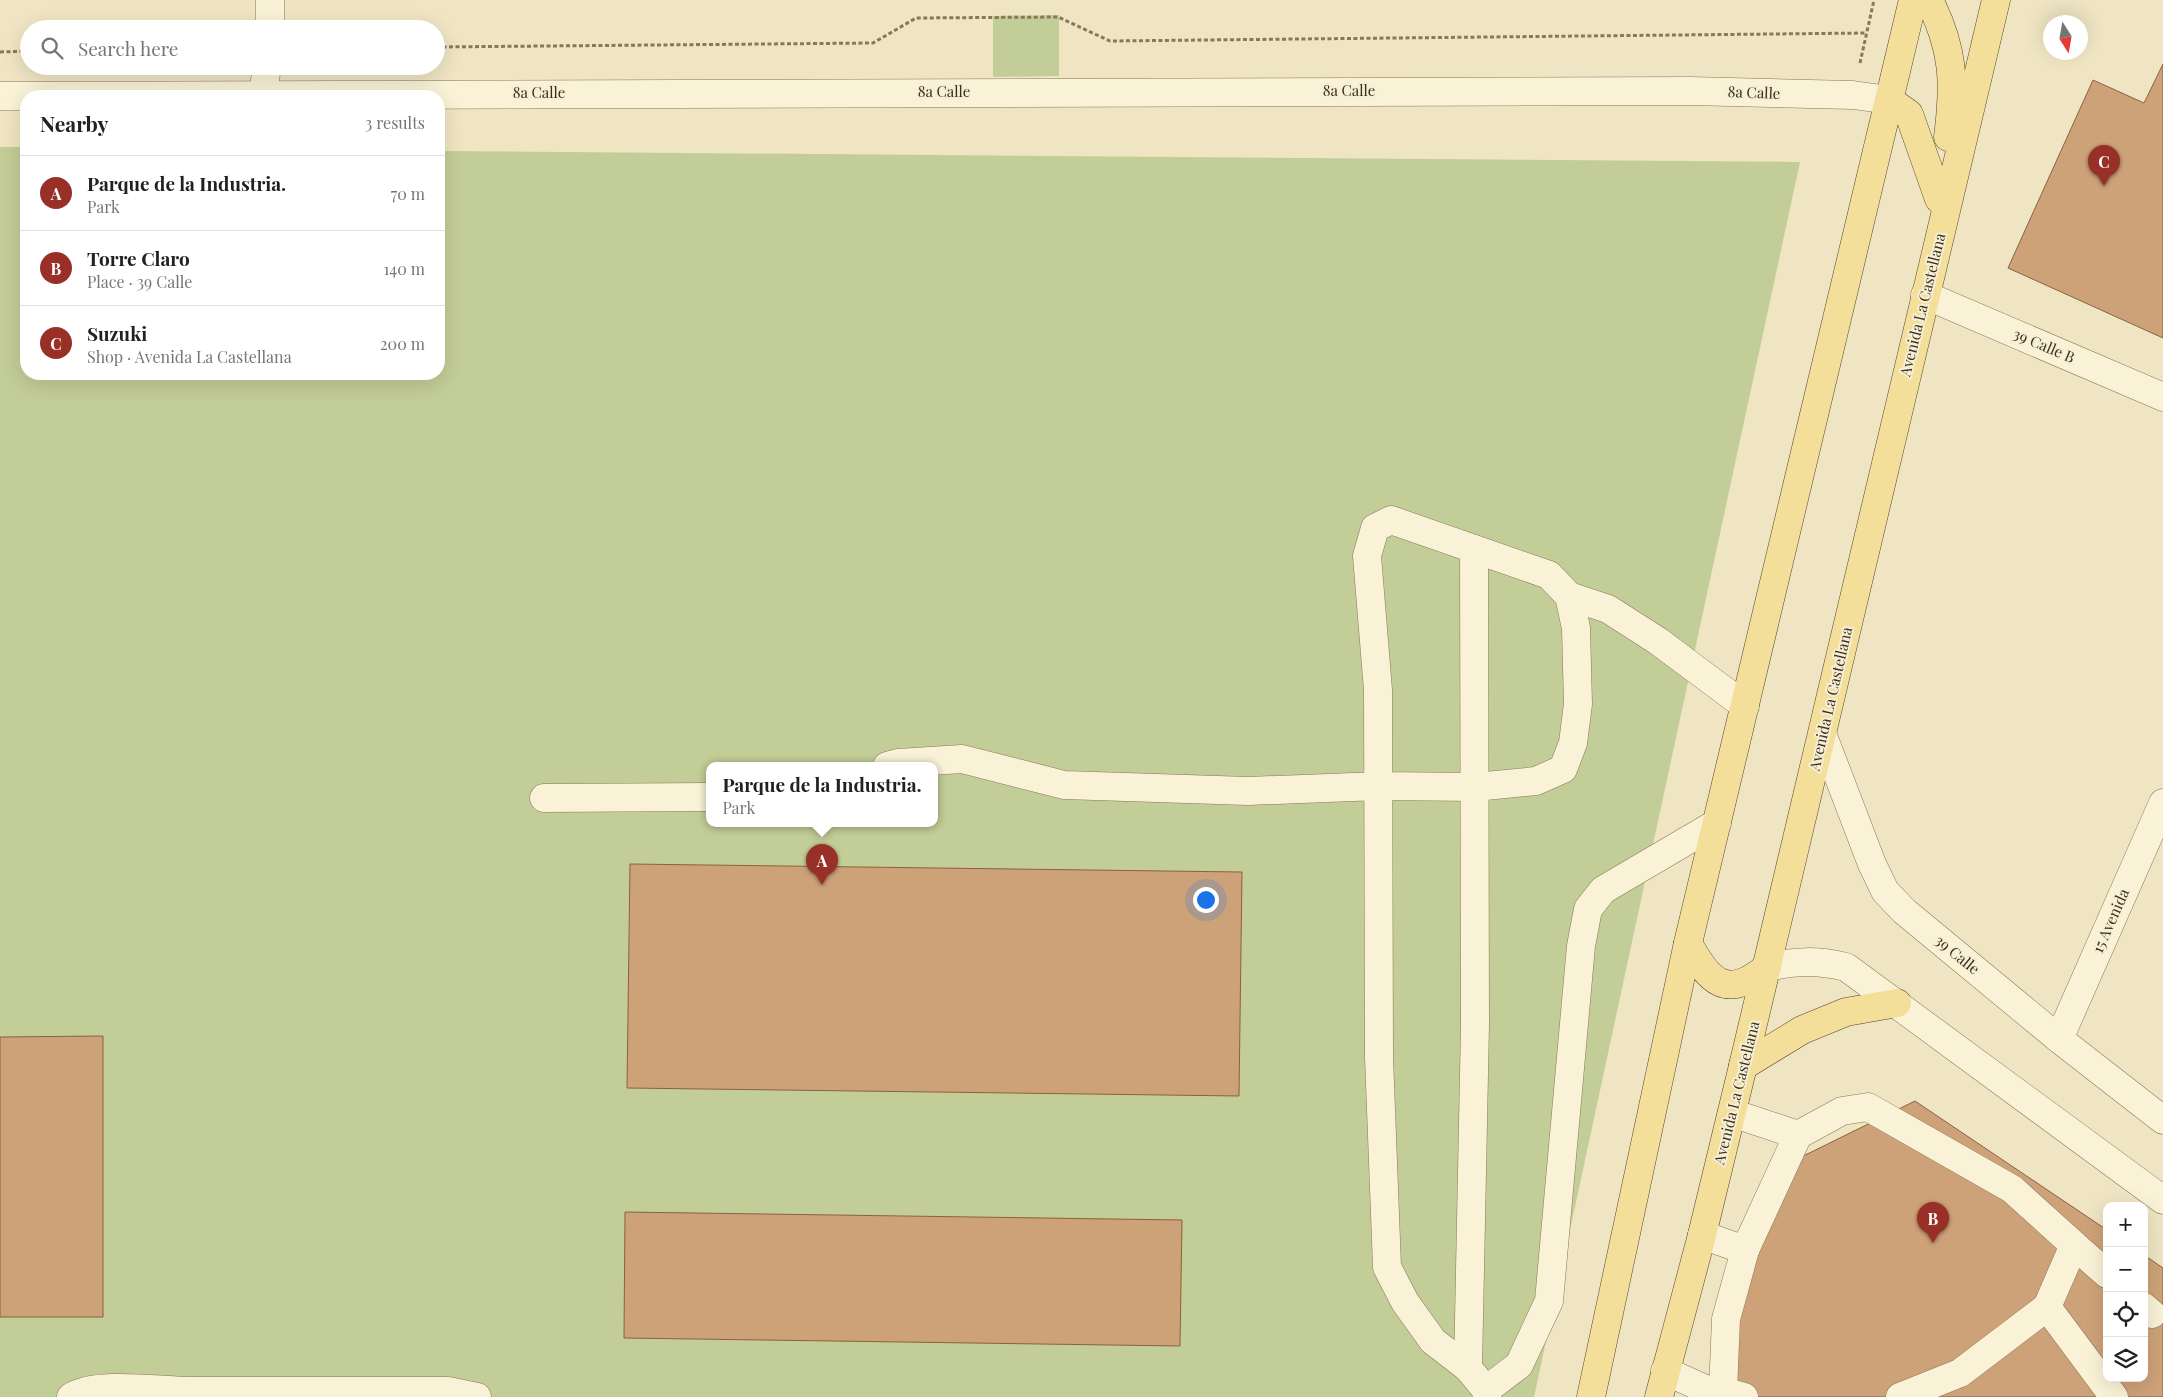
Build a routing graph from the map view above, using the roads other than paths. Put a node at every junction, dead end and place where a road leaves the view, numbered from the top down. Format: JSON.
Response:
{"nodes":[{"id":1,"x":270,"y":0,"type":"edge"},
{"id":2,"x":1913,"y":0,"type":"edge"},
{"id":3,"x":1929,"y":0,"type":"edge"},
{"id":4,"x":1996,"y":0,"type":"edge"},
{"id":5,"x":270,"y":20,"type":"edge"},
{"id":6,"x":266,"y":75,"type":"edge"},
{"id":7,"x":264,"y":90,"type":"edge"},
{"id":8,"x":445,"y":94,"type":"edge"},
{"id":9,"x":0,"y":96,"type":"edge"},
{"id":10,"x":20,"y":96,"type":"edge"},
{"id":11,"x":1888,"y":100,"type":"junction"},
{"id":12,"x":1939,"y":198,"type":"junction"},
{"id":13,"x":1938,"y":244,"type":"junction"},
{"id":14,"x":1925,"y":295,"type":"junction"},
{"id":15,"x":2163,"y":397,"type":"edge"},
{"id":16,"x":1474,"y":549,"type":"junction"},
{"id":17,"x":1569,"y":596,"type":"junction"},
{"id":18,"x":1745,"y":706,"type":"junction"},
{"id":19,"x":1822,"y":736,"type":"junction"},
{"id":20,"x":911,"y":762,"type":"edge"},
{"id":21,"x":1380,"y":786,"type":"junction"},
{"id":22,"x":1475,"y":787,"type":"junction"},
{"id":23,"x":706,"y":797,"type":"edge"},
{"id":24,"x":544,"y":798,"type":"dead end"},
{"id":25,"x":2163,"y":803,"type":"edge"},
{"id":26,"x":1717,"y":823,"type":"junction"},
{"id":27,"x":1688,"y":943,"type":"junction"},
{"id":28,"x":1767,"y":967,"type":"junction"},
{"id":29,"x":1897,"y":1004,"type":"junction"},
{"id":30,"x":2059,"y":1039,"type":"junction"},
{"id":31,"x":1743,"y":1066,"type":"junction"},
{"id":32,"x":1732,"y":1113,"type":"junction"},
{"id":33,"x":2163,"y":1120,"type":"edge"},
{"id":34,"x":1798,"y":1136,"type":"junction"},
{"id":35,"x":2163,"y":1200,"type":"edge"},
{"id":36,"x":1702,"y":1235,"type":"junction"},
{"id":37,"x":2074,"y":1245,"type":"junction"},
{"id":38,"x":1745,"y":1250,"type":"junction"},
{"id":39,"x":2103,"y":1270,"type":"edge"},
{"id":40,"x":2047,"y":1307,"type":"junction"},
{"id":41,"x":1468,"y":1368,"type":"junction"},
{"id":42,"x":1662,"y":1384,"type":"edge"},
{"id":43,"x":1487,"y":1393,"type":"edge"},
{"id":44,"x":1734,"y":1394,"type":"edge"},
{"id":45,"x":77,"y":1395,"type":"edge"},
{"id":46,"x":477,"y":1397,"type":"edge"},
{"id":47,"x":1590,"y":1397,"type":"edge"},
{"id":48,"x":1900,"y":1397,"type":"edge"},
{"id":49,"x":2114,"y":1397,"type":"edge"}],
"edges":[{"from":1,"to":5,"type":"street"},
{"from":2,"to":11,"type":"main road"},
{"from":3,"to":12,"type":"main road"},
{"from":4,"to":13,"type":"main road","name":"Avenida La Castellana"},
{"from":6,"to":7,"type":"street"},
{"from":8,"to":11,"type":"street","name":"8a Calle"},
{"from":9,"to":10,"type":"street","name":"8a Calle"},
{"from":11,"to":12,"type":"main road"},
{"from":11,"to":18,"type":"main road"},
{"from":12,"to":13,"type":"main road"},
{"from":13,"to":14,"type":"main road","name":"Avenida La Castellana"},
{"from":14,"to":15,"type":"street","name":"39 Calle B"},
{"from":14,"to":19,"type":"main road","name":"Avenida La Castellana"},
{"from":16,"to":17,"type":"street"},
{"from":16,"to":21,"type":"street"},
{"from":16,"to":22,"type":"street"},
{"from":17,"to":18,"type":"street"},
{"from":17,"to":22,"type":"street"},
{"from":18,"to":26,"type":"main road"},
{"from":19,"to":28,"type":"main road","name":"Avenida La Castellana"},
{"from":19,"to":30,"type":"street","name":"39 Calle"},
{"from":20,"to":21,"type":"street"},
{"from":21,"to":22,"type":"street"},
{"from":21,"to":41,"type":"street"},
{"from":22,"to":41,"type":"street"},
{"from":23,"to":24,"type":"street"},
{"from":25,"to":30,"type":"street","name":"15 Avenida"},
{"from":26,"to":27,"type":"main road"},
{"from":26,"to":43,"type":"street"},
{"from":27,"to":28,"type":"main road"},
{"from":27,"to":47,"type":"main road"},
{"from":28,"to":29,"type":"street"},
{"from":28,"to":31,"type":"main road","name":"Avenida La Castellana"},
{"from":29,"to":31,"type":"main road"},
{"from":29,"to":35,"type":"street"},
{"from":30,"to":33,"type":"street","name":"39 Calle"},
{"from":31,"to":32,"type":"main road","name":"Avenida La Castellana"},
{"from":32,"to":34,"type":"street"},
{"from":32,"to":36,"type":"main road","name":"Avenida La Castellana"},
{"from":34,"to":37,"type":"street"},
{"from":34,"to":38,"type":"street"},
{"from":36,"to":38,"type":"street"},
{"from":36,"to":42,"type":"main road","name":"Avenida La Castellana"},
{"from":37,"to":39,"type":"street"},
{"from":37,"to":40,"type":"street"},
{"from":38,"to":44,"type":"street"},
{"from":40,"to":48,"type":"street"},
{"from":40,"to":49,"type":"street"},
{"from":41,"to":43,"type":"street"},
{"from":42,"to":44,"type":"street"},
{"from":45,"to":46,"type":"street"}]}
